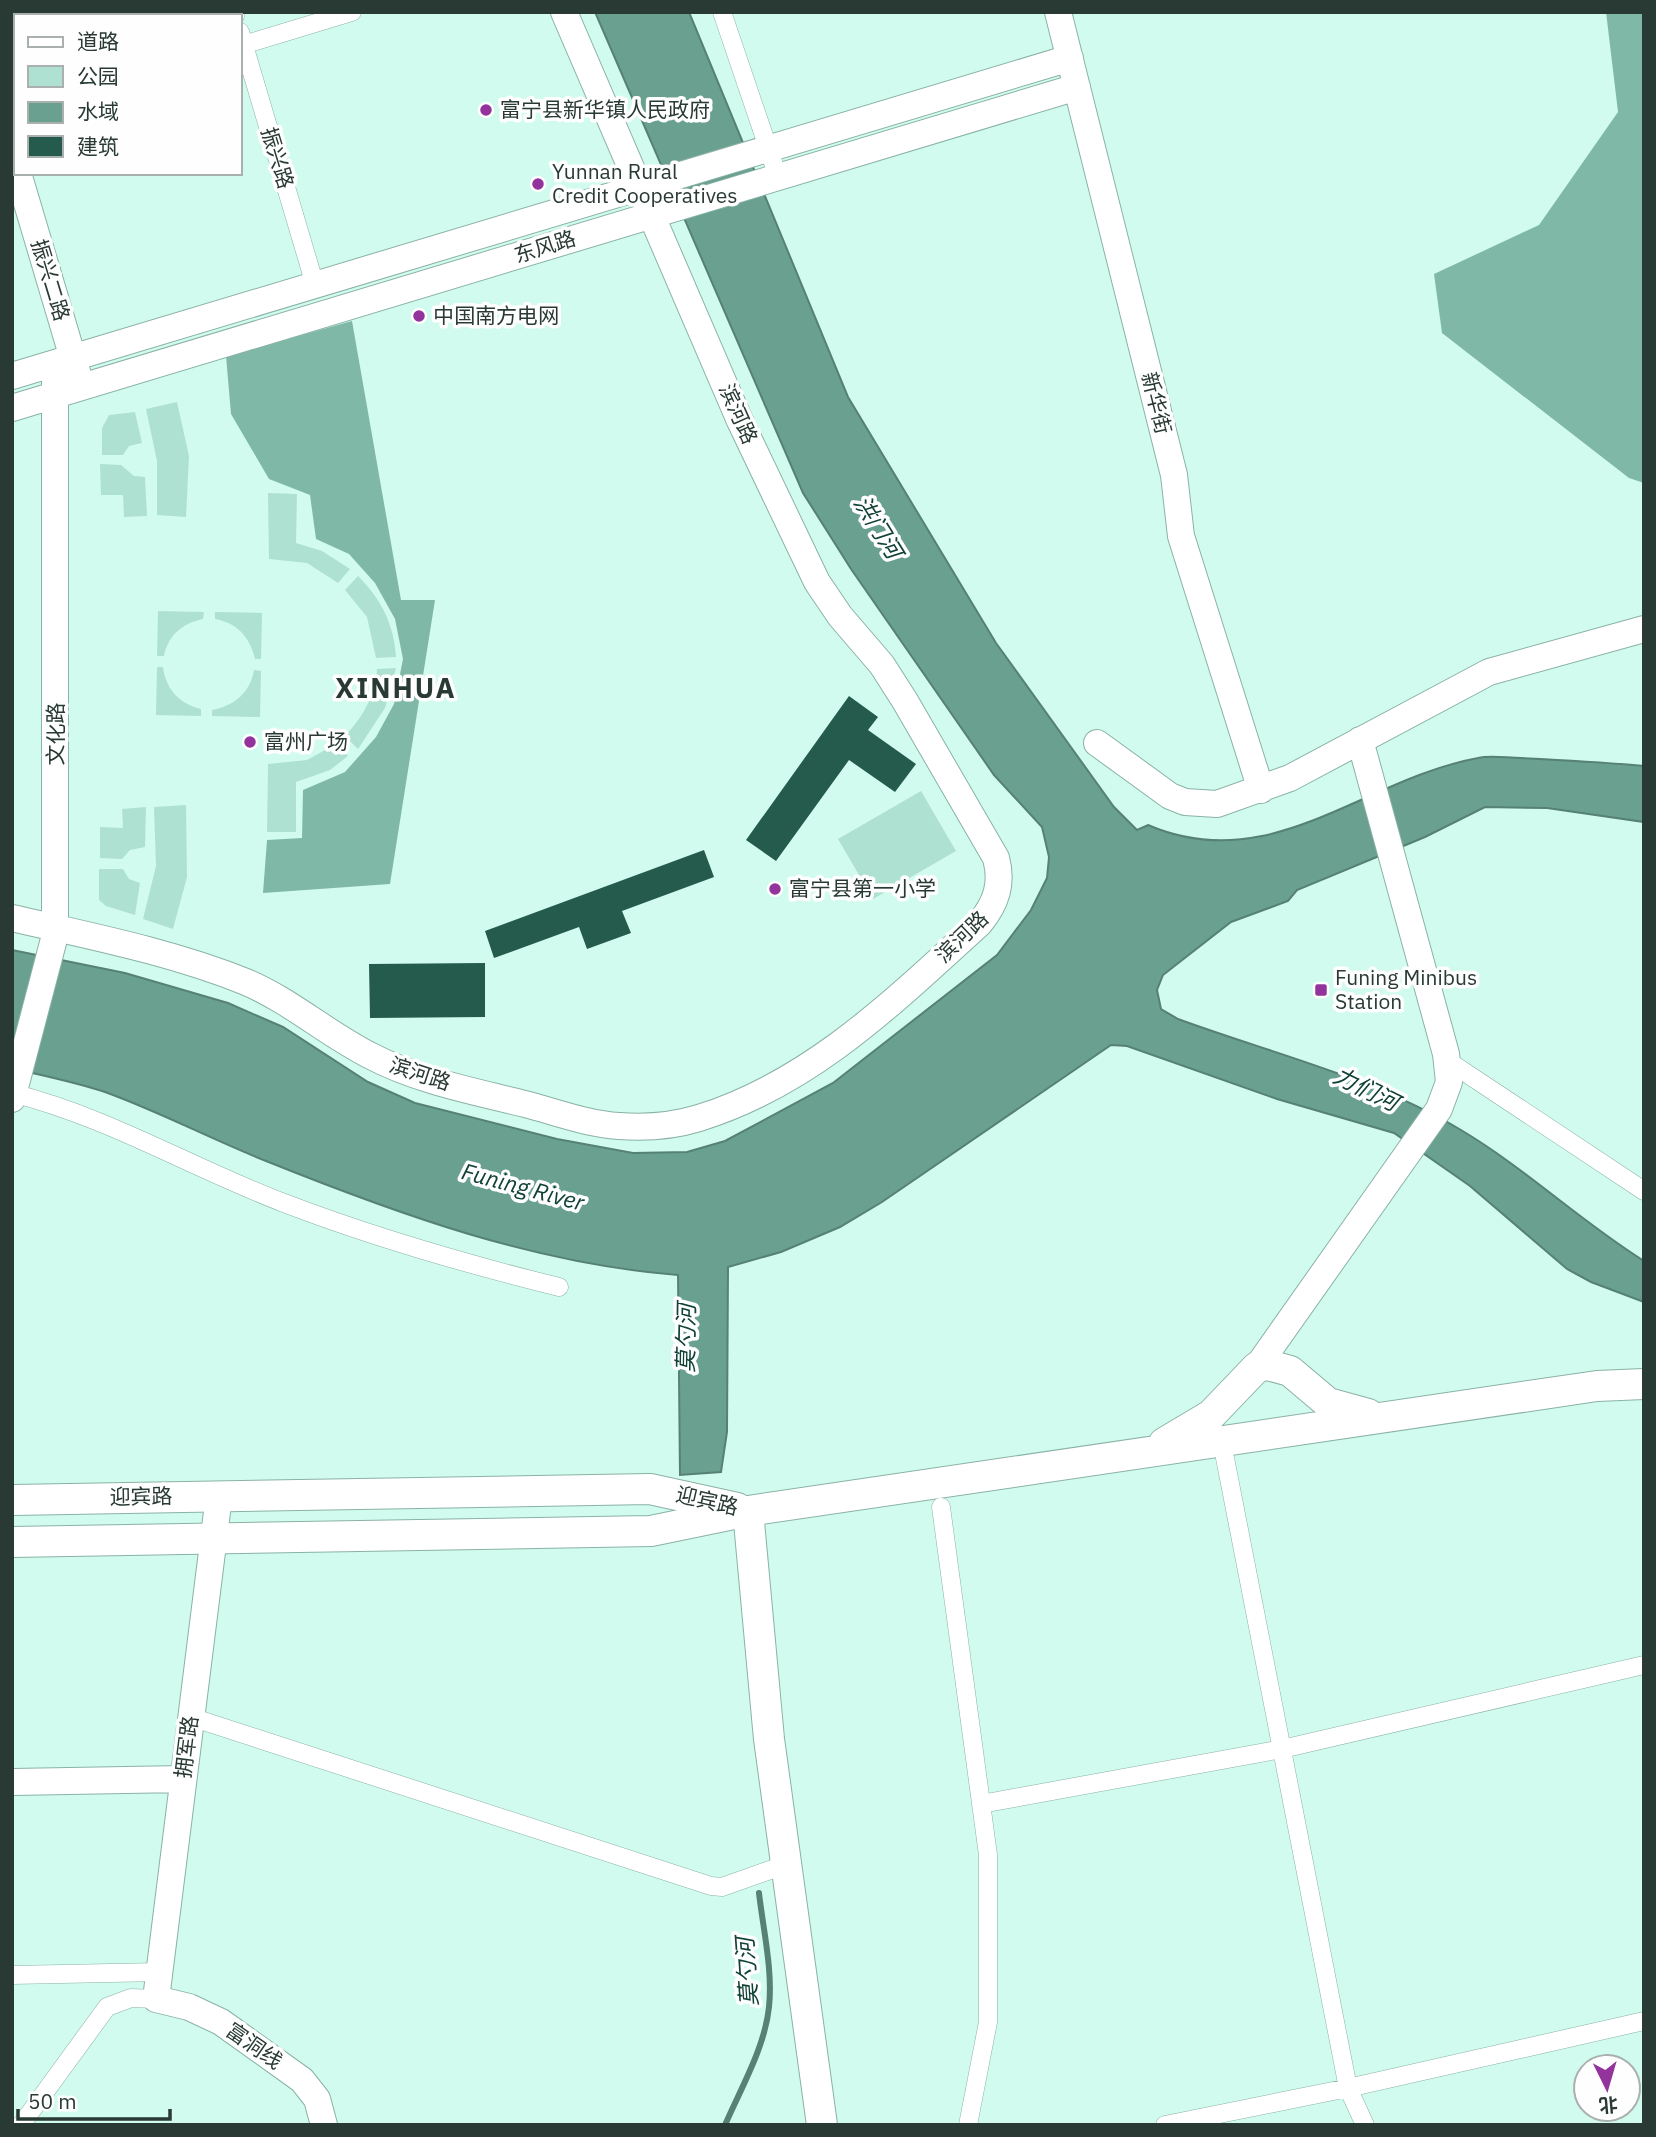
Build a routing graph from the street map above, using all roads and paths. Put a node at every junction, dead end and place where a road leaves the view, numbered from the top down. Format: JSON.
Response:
{"nodes":[{"id":1,"x":352,"y":12,"type":"edge"},
{"id":2,"x":564,"y":12,"type":"edge"},
{"id":3,"x":722,"y":12,"type":"edge"},
{"id":4,"x":1058,"y":12,"type":"edge"},
{"id":5,"x":242,"y":38,"type":"edge"},
{"id":6,"x":1070,"y":58,"type":"junction"},
{"id":7,"x":1077,"y":87,"type":"junction"},
{"id":8,"x":257,"y":92,"type":"junction"},
{"id":9,"x":242,"y":96,"type":"edge"},
{"id":10,"x":768,"y":148,"type":"junction"},
{"id":11,"x":18,"y":175,"type":"edge"},
{"id":12,"x":778,"y":177,"type":"junction"},
{"id":13,"x":640,"y":187,"type":"junction"},
{"id":14,"x":652,"y":215,"type":"junction"},
{"id":15,"x":315,"y":285,"type":"junction"},
{"id":16,"x":63,"y":361,"type":"junction"},
{"id":17,"x":12,"y":376,"type":"edge"},
{"id":18,"x":82,"y":387,"type":"junction"},
{"id":19,"x":56,"y":394,"type":"junction"},
{"id":20,"x":12,"y":408,"type":"edge"},
{"id":21,"x":1644,"y":629,"type":"edge"},
{"id":22,"x":1360,"y":740,"type":"junction"},
{"id":23,"x":1097,"y":743,"type":"dead end"},
{"id":24,"x":1261,"y":790,"type":"junction"},
{"id":25,"x":12,"y":918,"type":"edge"},
{"id":26,"x":55,"y":928,"type":"junction"},
{"id":27,"x":1451,"y":1063,"type":"dead end"},
{"id":28,"x":13,"y":1095,"type":"edge"},
{"id":29,"x":1644,"y":1191,"type":"edge"},
{"id":30,"x":559,"y":1287,"type":"dead end"},
{"id":31,"x":1284,"y":1329,"type":"junction"},
{"id":32,"x":1257,"y":1367,"type":"junction"},
{"id":33,"x":1298,"y":1379,"type":"junction"},
{"id":34,"x":1644,"y":1384,"type":"edge"},
{"id":35,"x":1229,"y":1399,"type":"junction"},
{"id":36,"x":1397,"y":1415,"type":"junction"},
{"id":37,"x":1298,"y":1430,"type":"junction"},
{"id":38,"x":1247,"y":1437,"type":"junction"},
{"id":39,"x":1144,"y":1452,"type":"junction"},
{"id":40,"x":1226,"y":1458,"type":"dead end"},
{"id":41,"x":219,"y":1496,"type":"junction"},
{"id":42,"x":12,"y":1500,"type":"edge"},
{"id":43,"x":941,"y":1507,"type":"dead end"},
{"id":44,"x":748,"y":1511,"type":"junction"},
{"id":45,"x":214,"y":1539,"type":"junction"},
{"id":46,"x":12,"y":1542,"type":"edge"},
{"id":47,"x":1644,"y":1665,"type":"edge"},
{"id":48,"x":191,"y":1717,"type":"junction"},
{"id":49,"x":1282,"y":1749,"type":"junction"},
{"id":50,"x":183,"y":1779,"type":"junction"},
{"id":51,"x":12,"y":1782,"type":"edge"},
{"id":52,"x":981,"y":1804,"type":"junction"},
{"id":53,"x":787,"y":1864,"type":"junction"},
{"id":54,"x":160,"y":1972,"type":"junction"},
{"id":55,"x":12,"y":1975,"type":"edge"},
{"id":56,"x":156,"y":1999,"type":"junction"},
{"id":57,"x":1644,"y":2021,"type":"edge"},
{"id":58,"x":1348,"y":2088,"type":"junction"},
{"id":59,"x":21,"y":2125,"type":"edge"},
{"id":60,"x":324,"y":2125,"type":"edge"},
{"id":61,"x":822,"y":2125,"type":"edge"},
{"id":62,"x":968,"y":2125,"type":"edge"},
{"id":63,"x":1165,"y":2125,"type":"edge"},
{"id":64,"x":1365,"y":2125,"type":"edge"}],
"edges":[{"from":1,"to":5,"type":"street"},
{"from":2,"to":13,"type":"main road","name":"滨河路"},
{"from":3,"to":10,"type":"street"},
{"from":4,"to":6,"type":"main road","name":"新华街"},
{"from":5,"to":8,"type":"street","name":"振兴路"},
{"from":6,"to":7,"type":"main road","name":"新华街"},
{"from":6,"to":10,"type":"main road","name":"东风路"},
{"from":7,"to":12,"type":"main road","name":"东风路"},
{"from":7,"to":24,"type":"main road","name":"新华街"},
{"from":8,"to":9,"type":"street"},
{"from":8,"to":15,"type":"street","name":"振兴路"},
{"from":10,"to":12,"type":"street"},
{"from":10,"to":13,"type":"main road","name":"东风路"},
{"from":11,"to":16,"type":"main road","name":"振兴二路"},
{"from":12,"to":14,"type":"main road","name":"东风路"},
{"from":13,"to":14,"type":"main road","name":"滨河路"},
{"from":13,"to":15,"type":"main road","name":"东风路"},
{"from":14,"to":18,"type":"main road","name":"东风路"},
{"from":14,"to":26,"type":"main road","name":"滨河路"},
{"from":15,"to":16,"type":"main road","name":"东风路"},
{"from":16,"to":17,"type":"main road","name":"东风路"},
{"from":16,"to":18,"type":"main road","name":"振兴二路"},
{"from":16,"to":19,"type":"main road","name":"文化路"},
{"from":18,"to":19,"type":"main road","name":"东风路"},
{"from":19,"to":20,"type":"main road","name":"东风路"},
{"from":19,"to":26,"type":"main road","name":"文化路"},
{"from":21,"to":22,"type":"main road"},
{"from":22,"to":24,"type":"main road"},
{"from":22,"to":31,"type":"main road"},
{"from":23,"to":24,"type":"main road"},
{"from":25,"to":26,"type":"main road","name":"滨河路"},
{"from":26,"to":28,"type":"main road","name":"文化路"},
{"from":27,"to":29,"type":"street"},
{"from":28,"to":30,"type":"street"},
{"from":31,"to":32,"type":"main road"},
{"from":31,"to":33,"type":"main road"},
{"from":32,"to":33,"type":"main road"},
{"from":32,"to":35,"type":"main road"},
{"from":33,"to":36,"type":"main road"},
{"from":33,"to":37,"type":"main road"},
{"from":34,"to":36,"type":"main road"},
{"from":35,"to":38,"type":"main road"},
{"from":35,"to":39,"type":"main road"},
{"from":36,"to":37,"type":"main road"},
{"from":37,"to":38,"type":"main road"},
{"from":38,"to":39,"type":"main road"},
{"from":39,"to":44,"type":"main road"},
{"from":40,"to":49,"type":"street"},
{"from":41,"to":42,"type":"main road","name":"迎宾路"},
{"from":41,"to":44,"type":"main road","name":"迎宾路"},
{"from":41,"to":45,"type":"main road","name":"拥军路"},
{"from":43,"to":52,"type":"street"},
{"from":44,"to":45,"type":"main road","name":"迎宾路"},
{"from":44,"to":53,"type":"main road"},
{"from":45,"to":46,"type":"main road","name":"迎宾路"},
{"from":45,"to":48,"type":"main road","name":"拥军路"},
{"from":47,"to":49,"type":"street"},
{"from":48,"to":50,"type":"main road","name":"拥军路"},
{"from":48,"to":53,"type":"street"},
{"from":49,"to":52,"type":"street"},
{"from":49,"to":58,"type":"street"},
{"from":50,"to":51,"type":"main road"},
{"from":50,"to":54,"type":"main road","name":"拥军路"},
{"from":52,"to":62,"type":"street"},
{"from":53,"to":61,"type":"main road"},
{"from":54,"to":55,"type":"street"},
{"from":54,"to":56,"type":"main road","name":"拥军路"},
{"from":56,"to":59,"type":"street"},
{"from":56,"to":60,"type":"main road","name":"富洞线"},
{"from":57,"to":58,"type":"street"},
{"from":58,"to":63,"type":"street"},
{"from":58,"to":64,"type":"street"}]}
